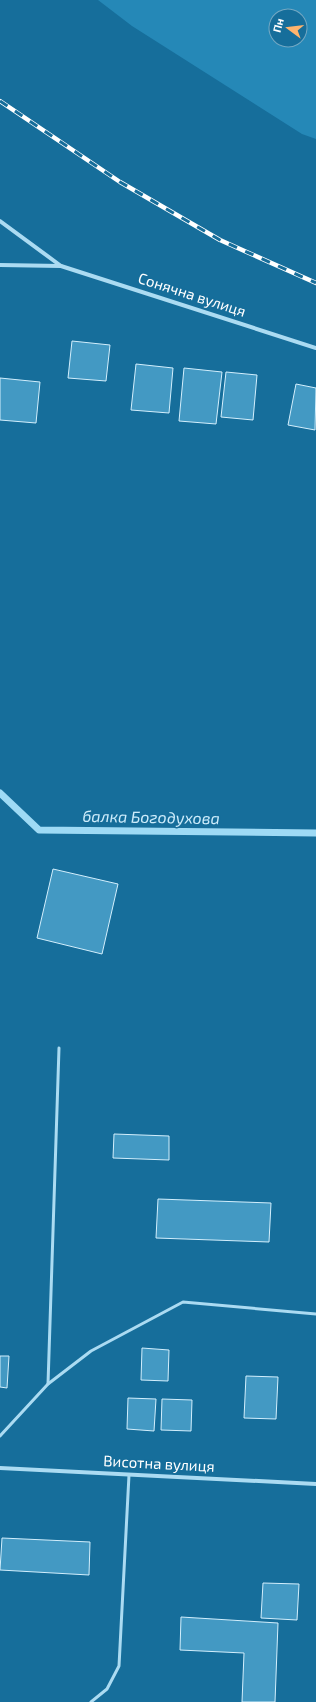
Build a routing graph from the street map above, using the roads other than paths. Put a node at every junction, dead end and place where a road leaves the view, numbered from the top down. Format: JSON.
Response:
{"nodes":[{"id":1,"x":0,"y":221,"type":"edge"},
{"id":2,"x":0,"y":265,"type":"edge"},
{"id":3,"x":61,"y":266,"type":"junction"},
{"id":4,"x":316,"y":348,"type":"edge"},
{"id":5,"x":59,"y":1048,"type":"dead end"},
{"id":6,"x":316,"y":1314,"type":"edge"},
{"id":7,"x":48,"y":1384,"type":"junction"},
{"id":8,"x":0,"y":1436,"type":"edge"},
{"id":9,"x":0,"y":1468,"type":"edge"},
{"id":10,"x":129,"y":1475,"type":"junction"},
{"id":11,"x":316,"y":1484,"type":"edge"},
{"id":12,"x":91,"y":1702,"type":"edge"}],
"edges":[{"from":1,"to":3,"type":"street"},
{"from":2,"to":3,"type":"street"},
{"from":3,"to":4,"type":"street","name":"Сонячна вулиця"},
{"from":5,"to":7,"type":"lane"},
{"from":6,"to":7,"type":"lane"},
{"from":7,"to":8,"type":"lane"},
{"from":9,"to":10,"type":"street","name":"Висотна вулиця"},
{"from":10,"to":11,"type":"street","name":"Висотна вулиця"},
{"from":10,"to":12,"type":"lane"}]}
